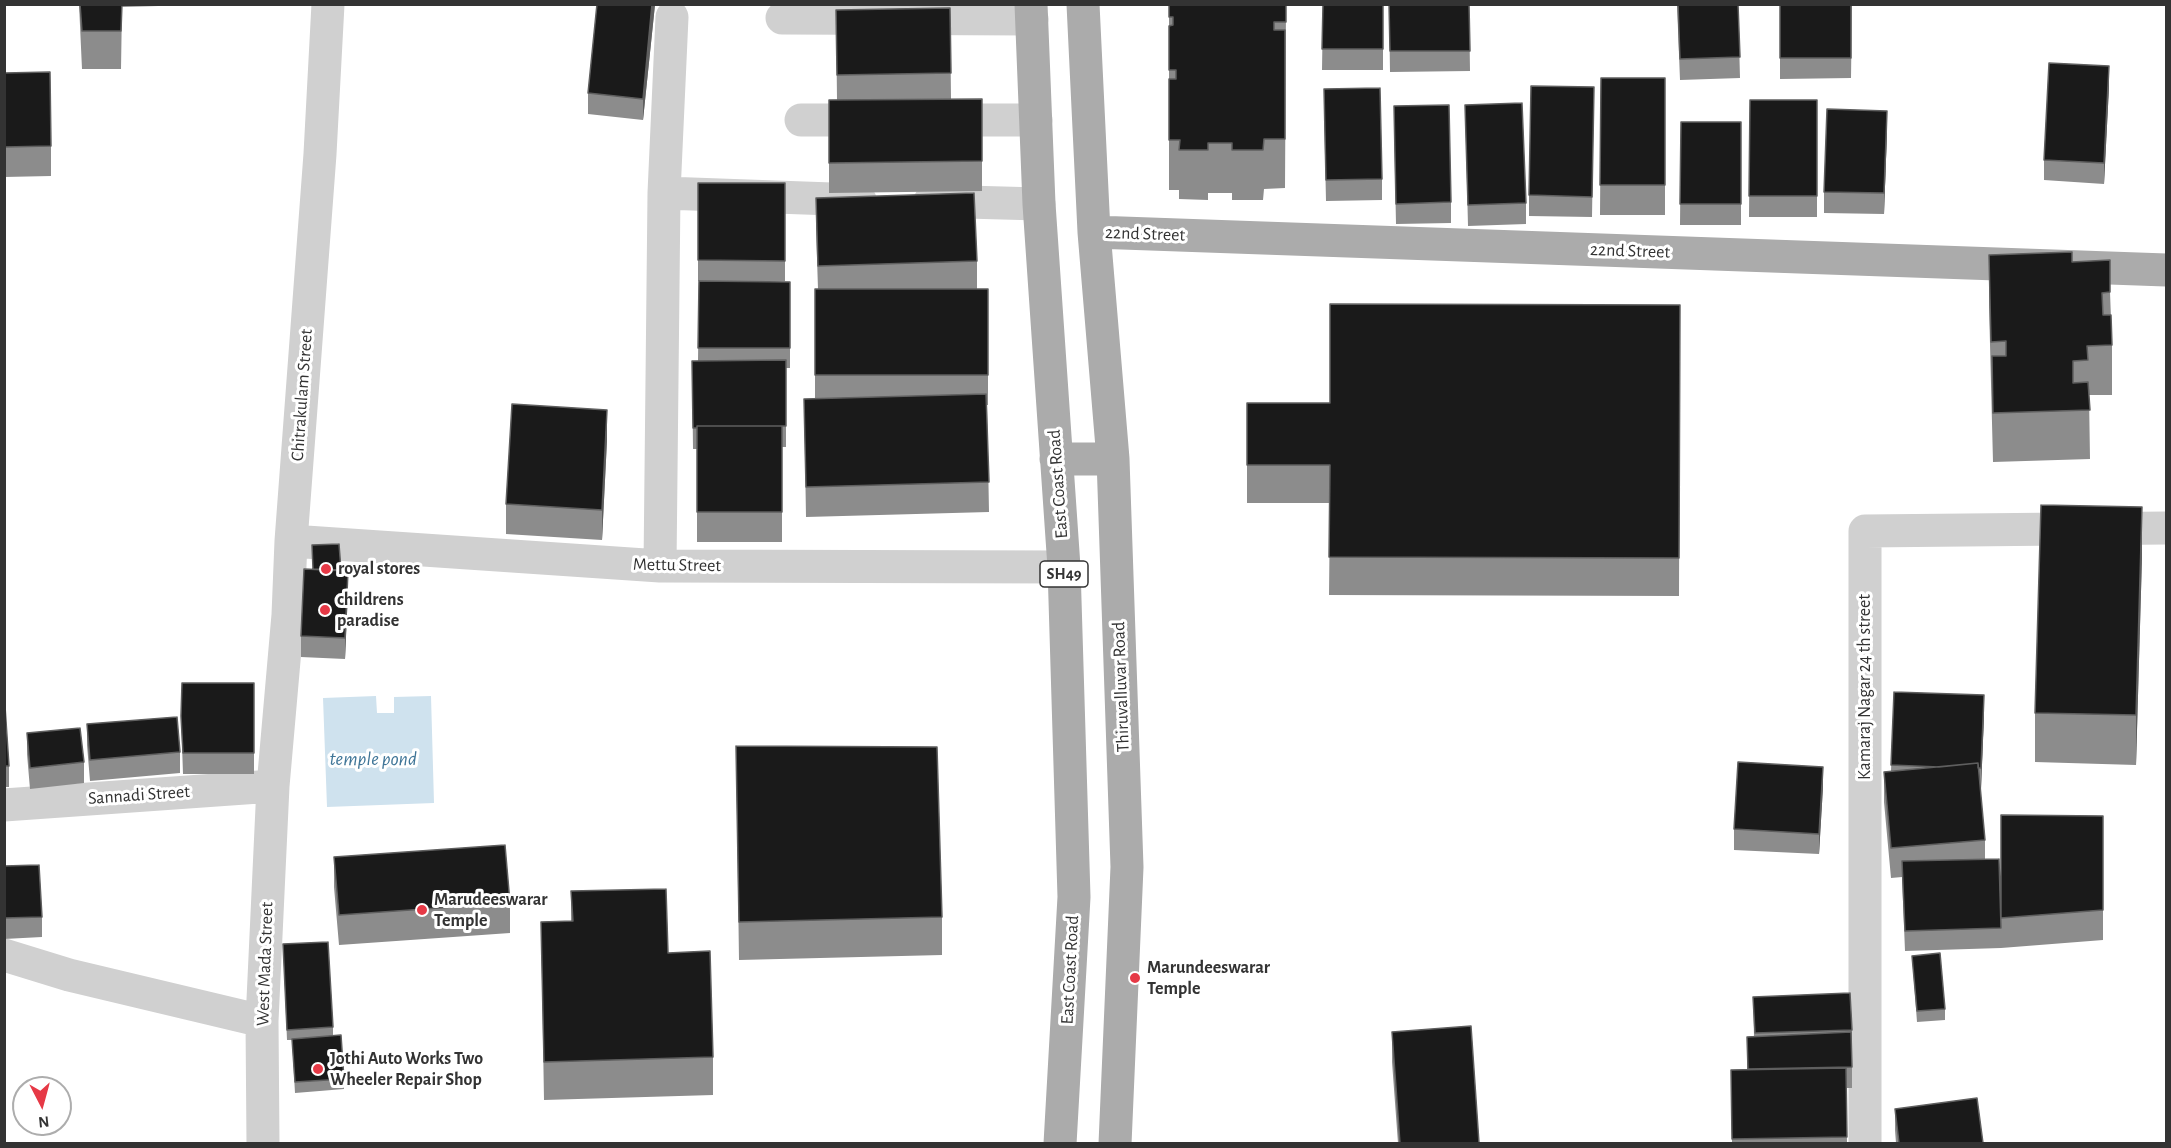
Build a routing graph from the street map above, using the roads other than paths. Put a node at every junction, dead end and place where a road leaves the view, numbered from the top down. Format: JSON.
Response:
{"nodes":[{"id":1,"x":328,"y":4,"type":"edge"},
{"id":2,"x":1083,"y":4,"type":"edge"},
{"id":3,"x":1031,"y":12,"type":"edge"},
{"id":4,"x":672,"y":17,"type":"dead end"},
{"id":5,"x":782,"y":18,"type":"dead end"},
{"id":6,"x":801,"y":120,"type":"dead end"},
{"id":7,"x":1036,"y":120,"type":"junction"},
{"id":8,"x":664,"y":193,"type":"junction"},
{"id":9,"x":1040,"y":204,"type":"junction"},
{"id":10,"x":1094,"y":232,"type":"junction"},
{"id":11,"x":2166,"y":270,"type":"edge"},
{"id":12,"x":1056,"y":459,"type":"junction"},
{"id":13,"x":1113,"y":459,"type":"junction"},
{"id":14,"x":2166,"y":528,"type":"edge"},
{"id":15,"x":291,"y":541,"type":"junction"},
{"id":16,"x":660,"y":566,"type":"junction"},
{"id":17,"x":1064,"y":567,"type":"junction"},
{"id":18,"x":273,"y":786,"type":"junction"},
{"id":19,"x":4,"y":805,"type":"edge"},
{"id":20,"x":4,"y":955,"type":"edge"},
{"id":21,"x":262,"y":1021,"type":"junction"},
{"id":22,"x":263,"y":1143,"type":"edge"},
{"id":23,"x":1060,"y":1143,"type":"edge"},
{"id":24,"x":1115,"y":1143,"type":"edge"},
{"id":25,"x":1865,"y":1143,"type":"edge"}],
"edges":[{"from":1,"to":15,"type":"street","name":"Chitrakulam Street"},
{"from":2,"to":10,"type":"main road"},
{"from":3,"to":5,"type":"street"},
{"from":3,"to":7,"type":"main road","name":"East Coast Road","number":"SH49"},
{"from":4,"to":8,"type":"street"},
{"from":6,"to":7,"type":"street"},
{"from":7,"to":9,"type":"main road","name":"East Coast Road","number":"SH49"},
{"from":8,"to":9,"type":"street"},
{"from":8,"to":16,"type":"street"},
{"from":9,"to":12,"type":"main road","name":"East Coast Road","number":"SH49"},
{"from":10,"to":11,"type":"main road","name":"22nd Street"},
{"from":10,"to":13,"type":"main road","name":"Thiruvalluvar Road"},
{"from":12,"to":13,"type":"main road"},
{"from":12,"to":17,"type":"main road","name":"East Coast Road","number":"SH49"},
{"from":13,"to":24,"type":"main road","name":"Thiruvalluvar Road"},
{"from":14,"to":25,"type":"street","name":"Kamaraj Nagar 24 th street"},
{"from":15,"to":16,"type":"street","name":"Mettu Street"},
{"from":15,"to":18,"type":"street","name":"Chitrakulam Street"},
{"from":16,"to":17,"type":"street","name":"Mettu Street"},
{"from":17,"to":23,"type":"main road","name":"East Coast Road","number":"SH49"},
{"from":18,"to":19,"type":"street","name":"Sannadi Street"},
{"from":18,"to":21,"type":"street","name":"West Mada Street"},
{"from":20,"to":21,"type":"street"},
{"from":21,"to":22,"type":"street","name":"West Mada Street"}]}
